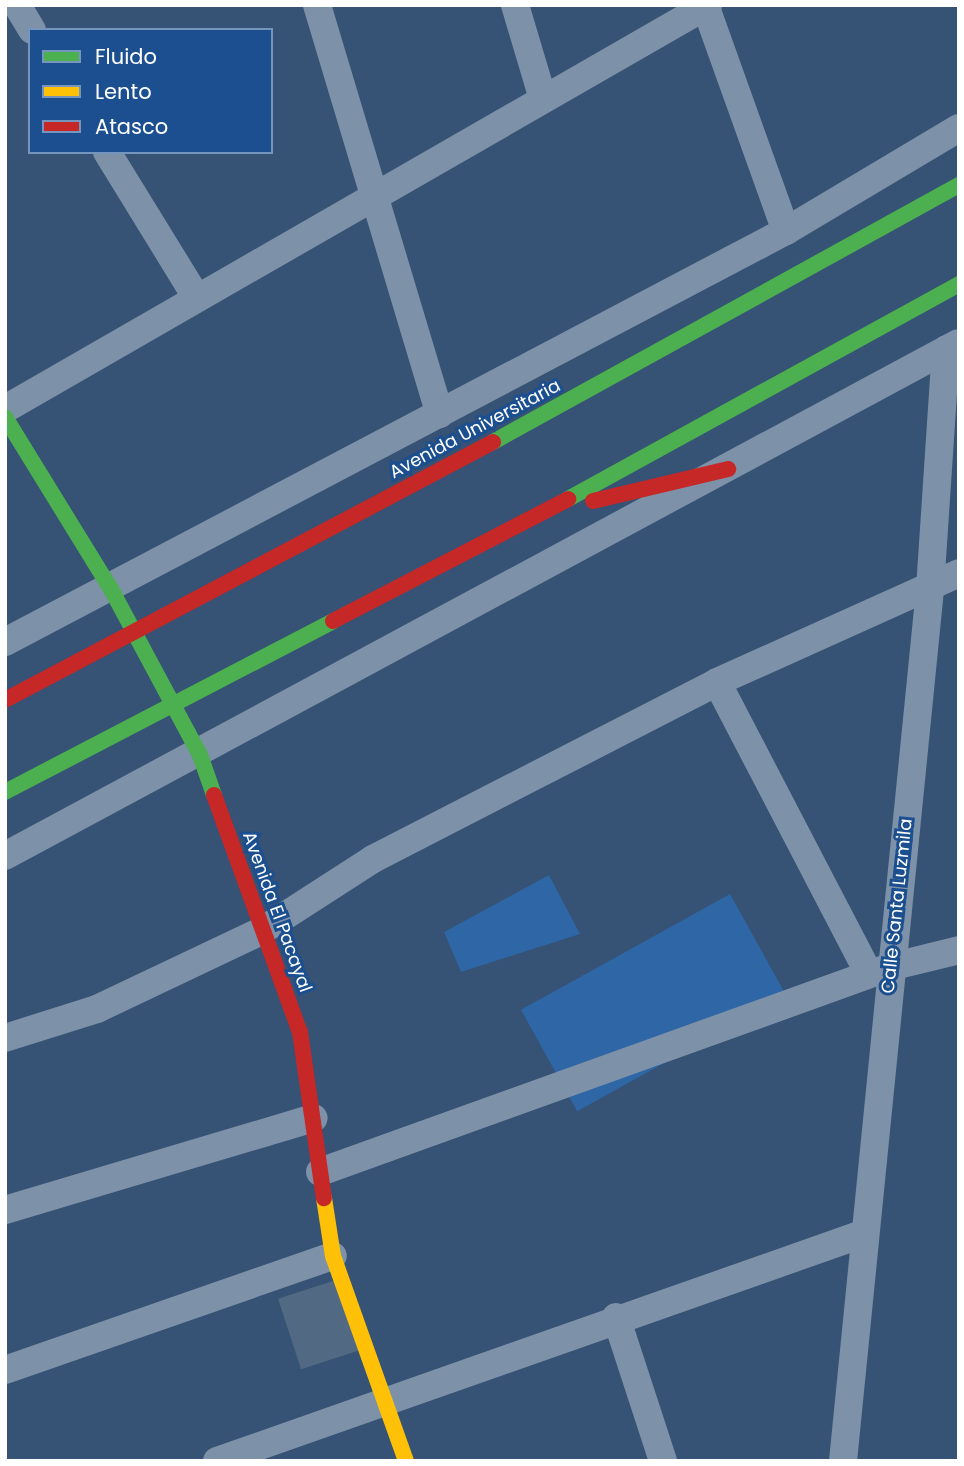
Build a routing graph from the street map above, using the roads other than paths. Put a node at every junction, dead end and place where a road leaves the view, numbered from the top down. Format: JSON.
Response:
{"nodes":[{"id":1,"x":17,"y":5,"type":"edge"},
{"id":2,"x":317,"y":5,"type":"edge"},
{"id":3,"x":515,"y":5,"type":"edge"},
{"id":4,"x":706,"y":6,"type":"edge"},
{"id":5,"x":31,"y":28,"type":"edge"},
{"id":6,"x":543,"y":99,"type":"junction"},
{"id":7,"x":959,"y":128,"type":"edge"},
{"id":8,"x":108,"y":154,"type":"edge"},
{"id":9,"x":959,"y":186,"type":"edge"},
{"id":10,"x":373,"y":195,"type":"junction"},
{"id":11,"x":786,"y":231,"type":"junction"},
{"id":12,"x":959,"y":284,"type":"edge"},
{"id":13,"x":195,"y":295,"type":"junction"},
{"id":14,"x":952,"y":346,"type":"edge"},
{"id":15,"x":5,"y":409,"type":"edge"},
{"id":16,"x":440,"y":414,"type":"junction"},
{"id":17,"x":5,"y":417,"type":"edge"},
{"id":18,"x":728,"y":469,"type":"junction"},
{"id":19,"x":537,"y":515,"type":"junction"},
{"id":20,"x":959,"y":573,"type":"edge"},
{"id":21,"x":111,"y":589,"type":"junction"},
{"id":22,"x":930,"y":589,"type":"junction"},
{"id":23,"x":136,"y":632,"type":"junction"},
{"id":24,"x":5,"y":642,"type":"edge"},
{"id":25,"x":717,"y":681,"type":"junction"},
{"id":26,"x":5,"y":700,"type":"edge"},
{"id":27,"x":174,"y":705,"type":"junction"},
{"id":28,"x":200,"y":755,"type":"junction"},
{"id":29,"x":5,"y":792,"type":"edge"},
{"id":30,"x":5,"y":856,"type":"edge"},
{"id":31,"x":263,"y":930,"type":"junction"},
{"id":32,"x":959,"y":950,"type":"edge"},
{"id":33,"x":879,"y":970,"type":"junction"},
{"id":34,"x":5,"y":1038,"type":"edge"},
{"id":35,"x":314,"y":1118,"type":"junction"},
{"id":36,"x":320,"y":1172,"type":"junction"},
{"id":37,"x":5,"y":1210,"type":"edge"},
{"id":38,"x":865,"y":1233,"type":"junction"},
{"id":39,"x":333,"y":1256,"type":"junction"},
{"id":40,"x":616,"y":1317,"type":"junction"},
{"id":41,"x":5,"y":1370,"type":"edge"},
{"id":42,"x":385,"y":1403,"type":"junction"},
{"id":43,"x":217,"y":1461,"type":"edge"},
{"id":44,"x":406,"y":1461,"type":"edge"},
{"id":45,"x":663,"y":1461,"type":"edge"},
{"id":46,"x":843,"y":1461,"type":"edge"}],
"edges":[{"from":1,"to":5,"type":"street"},
{"from":2,"to":10,"type":"street"},
{"from":3,"to":6,"type":"street"},
{"from":4,"to":6,"type":"street"},
{"from":4,"to":11,"type":"street"},
{"from":6,"to":10,"type":"street"},
{"from":7,"to":11,"type":"street"},
{"from":8,"to":13,"type":"street"},
{"from":9,"to":23,"type":"street","name":"Avenida Universitaria"},
{"from":10,"to":13,"type":"street"},
{"from":10,"to":16,"type":"street"},
{"from":11,"to":16,"type":"street"},
{"from":12,"to":19,"type":"street"},
{"from":13,"to":15,"type":"street"},
{"from":14,"to":18,"type":"street"},
{"from":14,"to":22,"type":"street","name":"Calle Santa Luzmila"},
{"from":16,"to":21,"type":"street"},
{"from":17,"to":21,"type":"street","name":"Avenida El Pacayal"},
{"from":18,"to":19,"type":"street"},
{"from":18,"to":28,"type":"street"},
{"from":19,"to":27,"type":"street"},
{"from":20,"to":22,"type":"street"},
{"from":21,"to":23,"type":"street","name":"Avenida El Pacayal"},
{"from":21,"to":24,"type":"street"},
{"from":22,"to":25,"type":"street"},
{"from":22,"to":33,"type":"street","name":"Calle Santa Luzmila"},
{"from":23,"to":26,"type":"street","name":"Avenida Universitaria"},
{"from":23,"to":27,"type":"street","name":"Avenida El Pacayal"},
{"from":25,"to":31,"type":"street"},
{"from":25,"to":33,"type":"street"},
{"from":27,"to":28,"type":"street","name":"Avenida El Pacayal"},
{"from":27,"to":29,"type":"street"},
{"from":28,"to":30,"type":"street"},
{"from":28,"to":31,"type":"street","name":"Avenida El Pacayal"},
{"from":31,"to":34,"type":"street"},
{"from":31,"to":35,"type":"street","name":"Avenida El Pacayal"},
{"from":32,"to":33,"type":"street"},
{"from":33,"to":36,"type":"street"},
{"from":33,"to":38,"type":"street","name":"Calle Santa Luzmila"},
{"from":35,"to":36,"type":"street","name":"Avenida El Pacayal"},
{"from":35,"to":37,"type":"street"},
{"from":36,"to":39,"type":"street","name":"Avenida El Pacayal"},
{"from":38,"to":40,"type":"street"},
{"from":38,"to":46,"type":"street","name":"Calle Santa Luzmila"},
{"from":39,"to":41,"type":"street"},
{"from":39,"to":42,"type":"street","name":"Avenida El Pacayal"},
{"from":40,"to":42,"type":"street"},
{"from":40,"to":45,"type":"street"},
{"from":42,"to":43,"type":"street"},
{"from":42,"to":44,"type":"street","name":"Avenida El Pacayal"}]}
